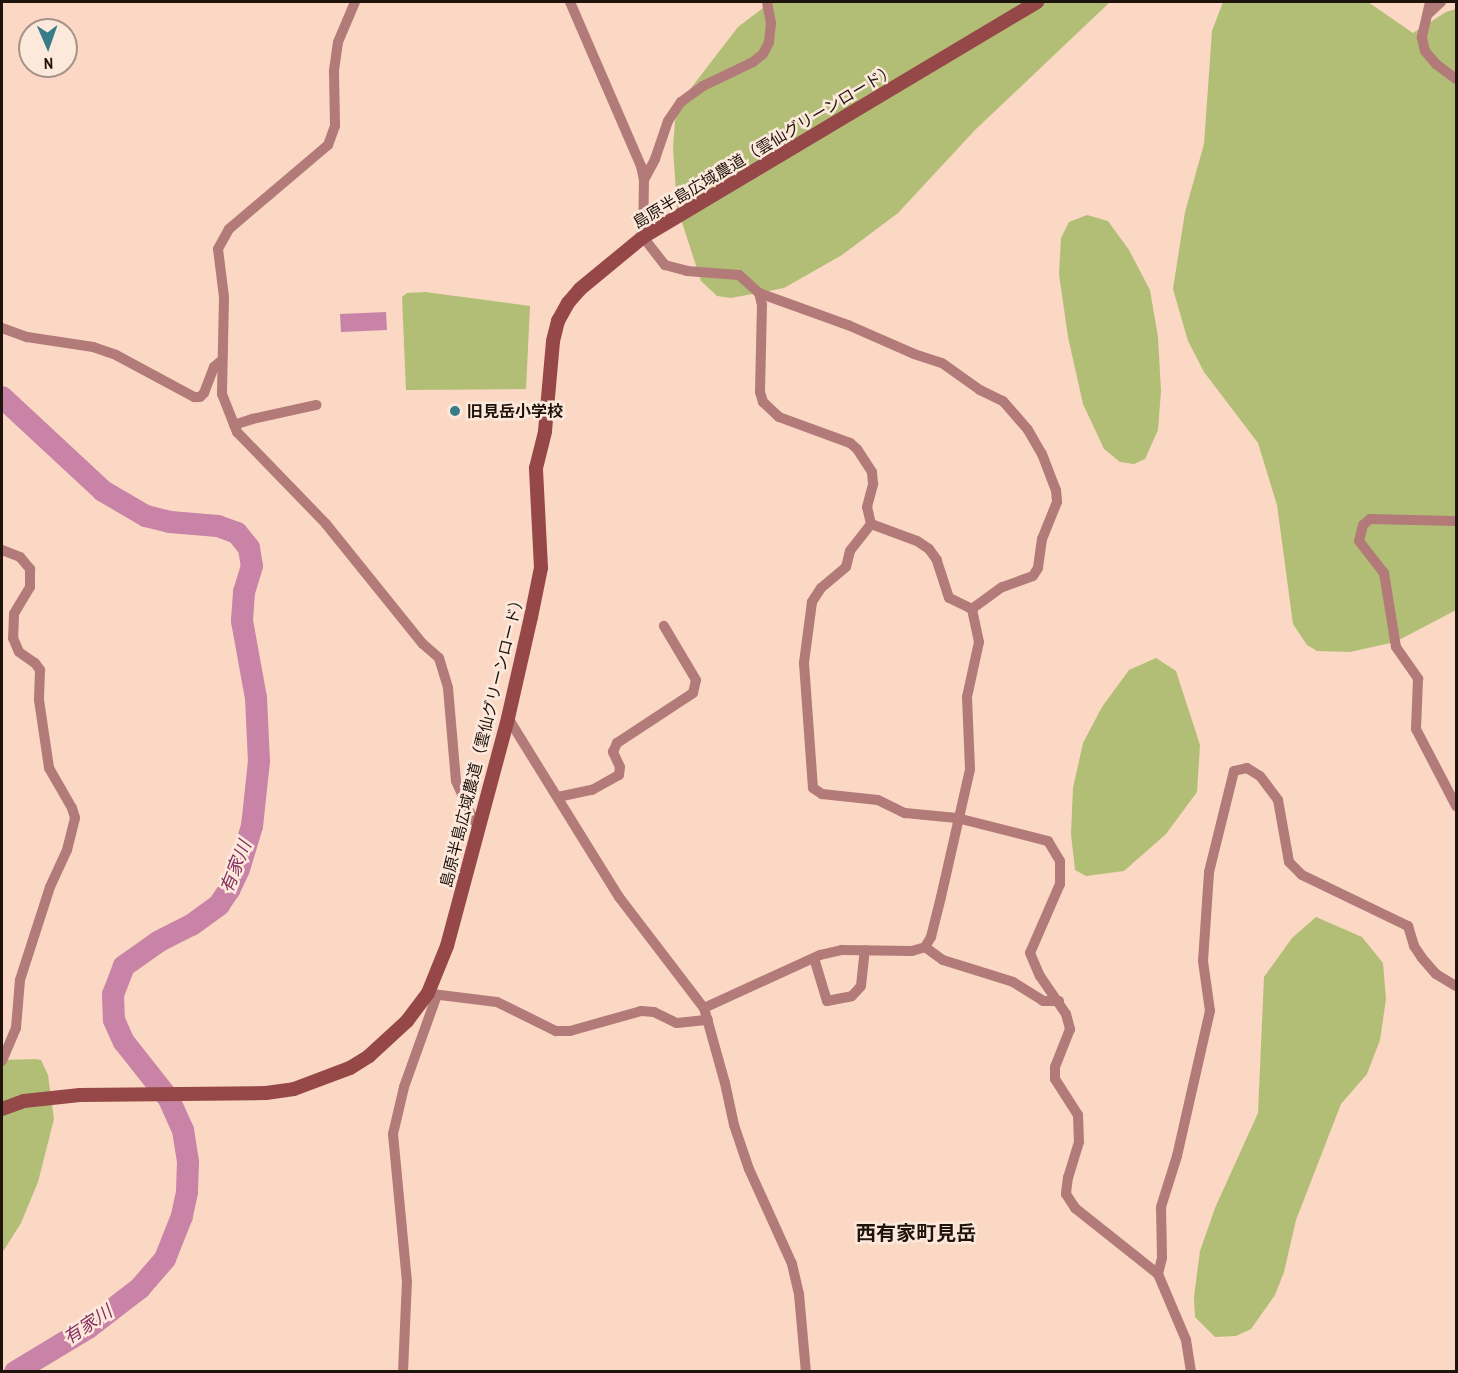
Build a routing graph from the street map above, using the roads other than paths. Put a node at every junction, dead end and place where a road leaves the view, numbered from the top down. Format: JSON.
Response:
{"nodes":[{"id":1,"x":355,"y":2,"type":"edge"},
{"id":2,"x":570,"y":2,"type":"edge"},
{"id":3,"x":767,"y":2,"type":"edge"},
{"id":4,"x":1037,"y":2,"type":"edge"},
{"id":5,"x":1430,"y":2,"type":"edge"},
{"id":6,"x":1441,"y":2,"type":"edge"},
{"id":7,"x":1428,"y":14,"type":"junction"},
{"id":8,"x":1456,"y":79,"type":"edge"},
{"id":9,"x":644,"y":180,"type":"junction"},
{"id":10,"x":643,"y":237,"type":"junction"},
{"id":11,"x":759,"y":293,"type":"junction"},
{"id":12,"x":2,"y":328,"type":"edge"},
{"id":13,"x":221,"y":361,"type":"junction"},
{"id":14,"x":316,"y":405,"type":"dead end"},
{"id":15,"x":234,"y":425,"type":"junction"},
{"id":16,"x":1456,"y":521,"type":"edge"},
{"id":17,"x":872,"y":524,"type":"junction"},
{"id":18,"x":2,"y":550,"type":"edge"},
{"id":19,"x":972,"y":609,"type":"junction"},
{"id":20,"x":664,"y":626,"type":"dead end"},
{"id":21,"x":508,"y":718,"type":"junction"},
{"id":22,"x":558,"y":797,"type":"junction"},
{"id":23,"x":1456,"y":806,"type":"edge"},
{"id":24,"x":957,"y":818,"type":"junction"},
{"id":25,"x":477,"y":828,"type":"junction"},
{"id":26,"x":925,"y":947,"type":"junction"},
{"id":27,"x":865,"y":950,"type":"junction"},
{"id":28,"x":814,"y":958,"type":"junction"},
{"id":29,"x":1456,"y":986,"type":"edge"},
{"id":30,"x":432,"y":994,"type":"junction"},
{"id":31,"x":1059,"y":1001,"type":"junction"},
{"id":32,"x":704,"y":1008,"type":"junction"},
{"id":33,"x":708,"y":1020,"type":"junction"},
{"id":34,"x":2,"y":1061,"type":"edge"},
{"id":35,"x":2,"y":1109,"type":"edge"},
{"id":36,"x":1158,"y":1274,"type":"junction"},
{"id":37,"x":403,"y":1371,"type":"edge"},
{"id":38,"x":806,"y":1371,"type":"edge"},
{"id":39,"x":1191,"y":1371,"type":"edge"}],
"edges":[{"from":1,"to":13,"type":"street"},
{"from":2,"to":9,"type":"street"},
{"from":3,"to":9,"type":"street"},
{"from":4,"to":10,"type":"street","name":"島原半島広域農道（雲仙グリーンロード）"},
{"from":5,"to":7,"type":"street"},
{"from":6,"to":7,"type":"street"},
{"from":7,"to":8,"type":"street"},
{"from":9,"to":10,"type":"street"},
{"from":10,"to":11,"type":"street"},
{"from":10,"to":21,"type":"street","name":"島原半島広域農道（雲仙グリーンロード）"},
{"from":11,"to":17,"type":"street"},
{"from":11,"to":19,"type":"street"},
{"from":12,"to":13,"type":"street"},
{"from":13,"to":15,"type":"street"},
{"from":14,"to":15,"type":"street"},
{"from":15,"to":25,"type":"street"},
{"from":16,"to":23,"type":"street"},
{"from":17,"to":19,"type":"street"},
{"from":17,"to":24,"type":"street"},
{"from":18,"to":34,"type":"street"},
{"from":19,"to":24,"type":"street"},
{"from":20,"to":22,"type":"street"},
{"from":21,"to":22,"type":"street"},
{"from":21,"to":25,"type":"street","name":"島原半島広域農道（雲仙グリーンロード）"},
{"from":22,"to":32,"type":"street"},
{"from":24,"to":26,"type":"street"},
{"from":24,"to":31,"type":"street"},
{"from":25,"to":30,"type":"street","name":"島原半島広域農道（雲仙グリーンロード）"},
{"from":26,"to":27,"type":"street"},
{"from":26,"to":31,"type":"street"},
{"from":27,"to":28,"type":"street"},
{"from":27,"to":28,"type":"street"},
{"from":28,"to":32,"type":"street"},
{"from":29,"to":36,"type":"street"},
{"from":30,"to":33,"type":"street"},
{"from":30,"to":35,"type":"street","name":"島原半島広域農道（雲仙グリーンロード）"},
{"from":30,"to":37,"type":"street"},
{"from":31,"to":36,"type":"street"},
{"from":32,"to":33,"type":"street"},
{"from":33,"to":38,"type":"street"},
{"from":36,"to":39,"type":"street"}]}
